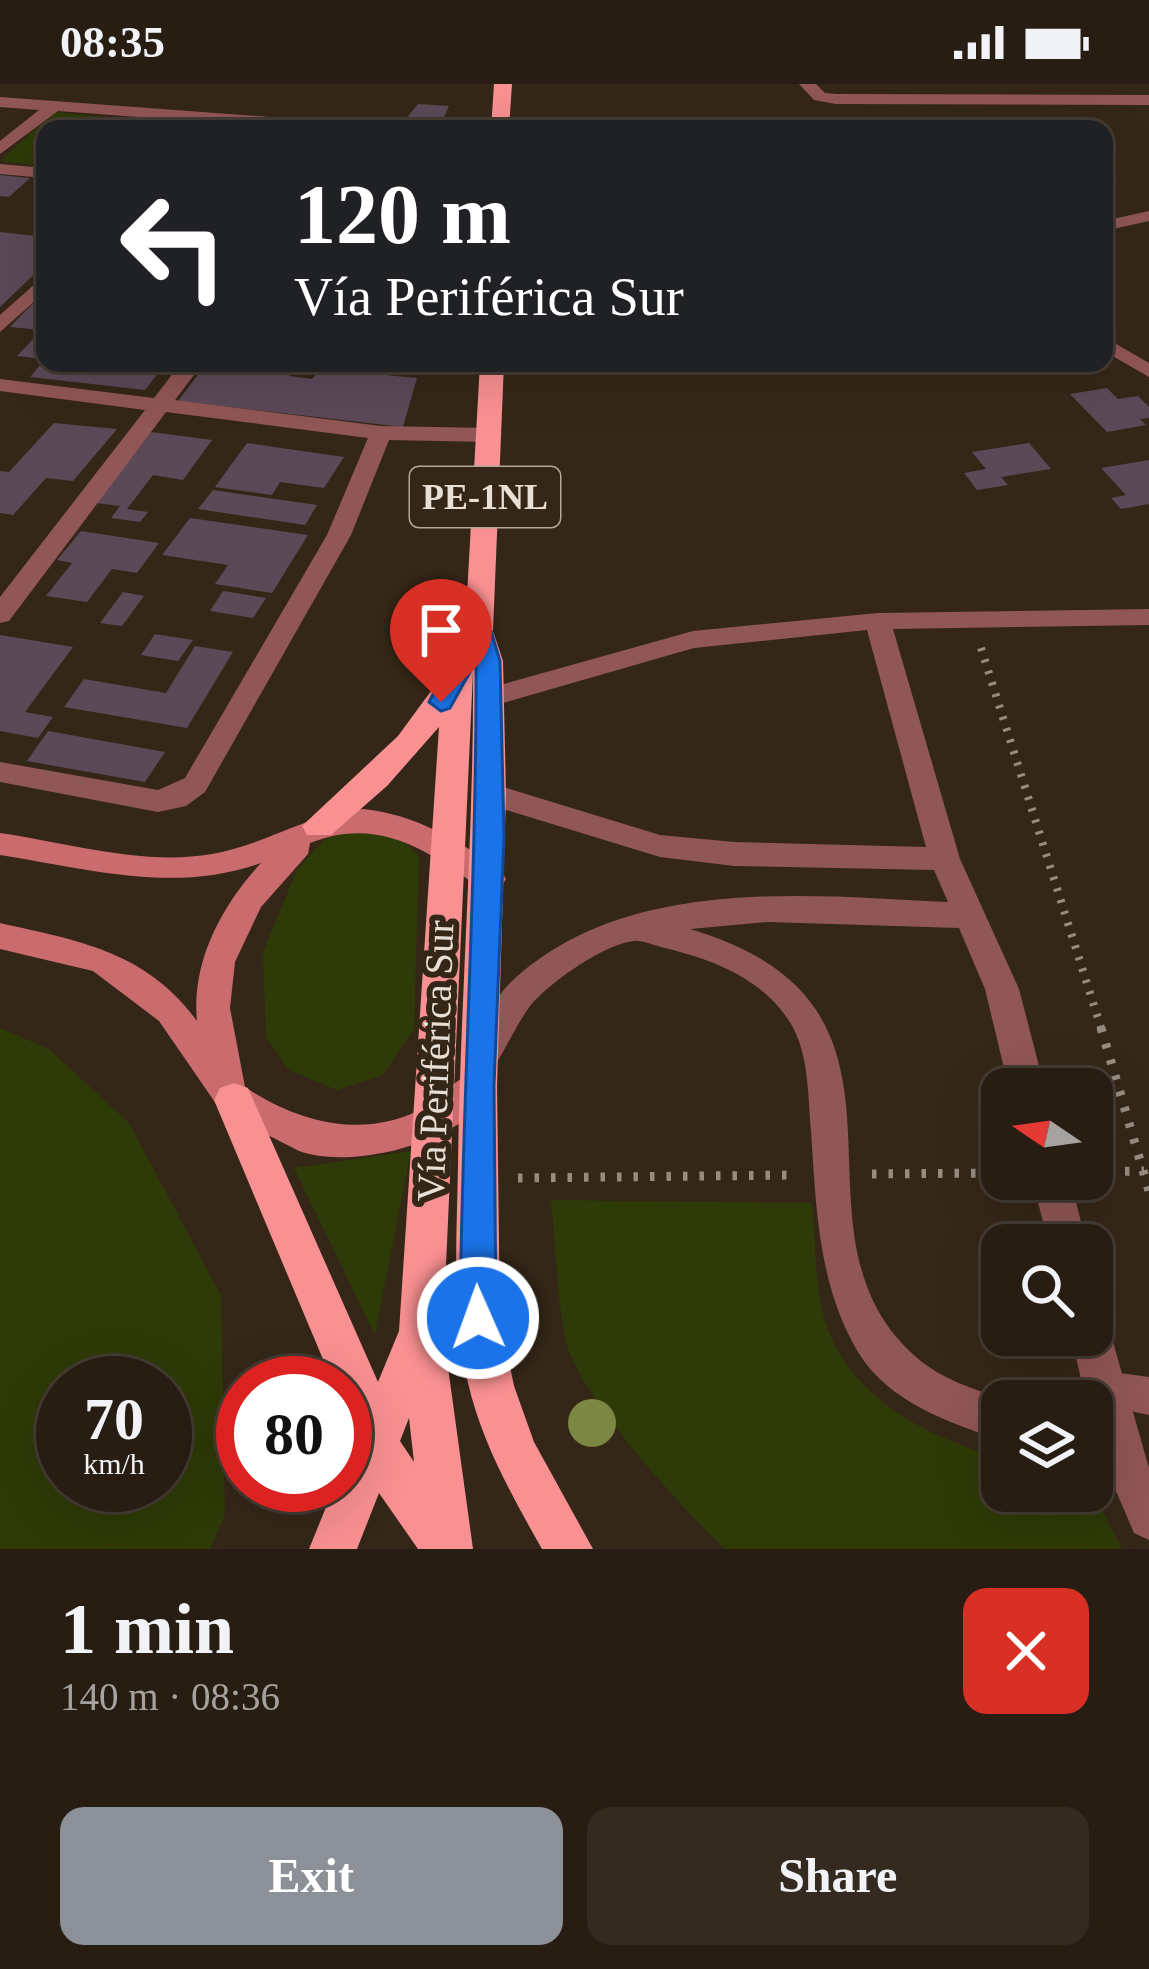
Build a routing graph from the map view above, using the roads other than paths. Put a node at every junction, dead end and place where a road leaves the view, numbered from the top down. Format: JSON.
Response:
{"nodes":[{"id":1,"x":503,"y":84,"type":"edge"},
{"id":2,"x":807,"y":84,"type":"edge"},
{"id":3,"x":137,"y":97,"type":"dead end"},
{"id":4,"x":1149,"y":100,"type":"edge"},
{"id":5,"x":0,"y":102,"type":"edge"},
{"id":6,"x":53,"y":107,"type":"junction"},
{"id":7,"x":122,"y":110,"type":"junction"},
{"id":8,"x":211,"y":116,"type":"junction"},
{"id":9,"x":36,"y":120,"type":"edge"},
{"id":10,"x":37,"y":120,"type":"edge"},
{"id":11,"x":207,"y":120,"type":"edge"},
{"id":12,"x":258,"y":120,"type":"edge"},
{"id":13,"x":501,"y":120,"type":"edge"},
{"id":14,"x":0,"y":149,"type":"edge"},
{"id":15,"x":0,"y":169,"type":"edge"},
{"id":16,"x":36,"y":172,"type":"edge"},
{"id":17,"x":1149,"y":216,"type":"edge"},
{"id":18,"x":1113,"y":224,"type":"edge"},
{"id":19,"x":36,"y":290,"type":"edge"},
{"id":20,"x":0,"y":326,"type":"edge"},
{"id":21,"x":1113,"y":349,"type":"edge"},
{"id":22,"x":1149,"y":371,"type":"edge"},
{"id":23,"x":186,"y":372,"type":"edge"},
{"id":24,"x":491,"y":372,"type":"edge"},
{"id":25,"x":0,"y":386,"type":"edge"},
{"id":26,"x":162,"y":405,"type":"junction"},
{"id":27,"x":381,"y":434,"type":"junction"},
{"id":28,"x":488,"y":434,"type":"junction"},
{"id":29,"x":0,"y":615,"type":"edge"},
{"id":30,"x":1149,"y":617,"type":"edge"},
{"id":31,"x":878,"y":620,"type":"junction"},
{"id":32,"x":472,"y":688,"type":"junction"},
{"id":33,"x":0,"y":772,"type":"edge"},
{"id":34,"x":490,"y":794,"type":"junction"},
{"id":35,"x":319,"y":826,"type":"junction"},
{"id":36,"x":0,"y":844,"type":"edge"},
{"id":37,"x":451,"y":851,"type":"junction"},
{"id":38,"x":945,"y":859,"type":"junction"},
{"id":39,"x":490,"y":878,"type":"junction"},
{"id":40,"x":972,"y":916,"type":"junction"},
{"id":41,"x":636,"y":928,"type":"junction"},
{"id":42,"x":0,"y":936,"type":"edge"},
{"id":43,"x":1022,"y":1068,"type":"edge"},
{"id":44,"x":480,"y":1074,"type":"junction"},
{"id":45,"x":234,"y":1100,"type":"junction"},
{"id":46,"x":433,"y":1121,"type":"junction"},
{"id":47,"x":422,"y":1331,"type":"junction"},
{"id":48,"x":1113,"y":1391,"type":"edge"},
{"id":49,"x":1149,"y":1396,"type":"edge"},
{"id":50,"x":981,"y":1415,"type":"edge"},
{"id":51,"x":374,"y":1445,"type":"junction"},
{"id":52,"x":1120,"y":1448,"type":"edge"},
{"id":53,"x":1149,"y":1519,"type":"edge"},
{"id":54,"x":333,"y":1549,"type":"edge"},
{"id":55,"x":448,"y":1549,"type":"edge"},
{"id":56,"x":568,"y":1549,"type":"edge"}],
"edges":[{"from":1,"to":13,"type":"highway"},
{"from":2,"to":4,"type":"street"},
{"from":3,"to":7,"type":"street"},
{"from":5,"to":6,"type":"street"},
{"from":6,"to":7,"type":"street"},
{"from":6,"to":10,"type":"street"},
{"from":7,"to":8,"type":"street"},
{"from":8,"to":11,"type":"street"},
{"from":8,"to":12,"type":"street"},
{"from":9,"to":14,"type":"street"},
{"from":15,"to":16,"type":"street"},
{"from":17,"to":18,"type":"lane"},
{"from":19,"to":20,"type":"street"},
{"from":21,"to":22,"type":"lane"},
{"from":23,"to":26,"type":"street"},
{"from":24,"to":28,"type":"highway","name":"Vía Periférica Sur","number":"PE-1NL"},
{"from":25,"to":26,"type":"street"},
{"from":26,"to":27,"type":"street"},
{"from":26,"to":29,"type":"street"},
{"from":27,"to":28,"type":"street"},
{"from":27,"to":33,"type":"street"},
{"from":28,"to":32,"type":"highway","name":"Vía Periférica Sur","number":"PE-1NL"},
{"from":30,"to":31,"type":"street"},
{"from":31,"to":32,"type":"street"},
{"from":31,"to":38,"type":"street"},
{"from":32,"to":34,"type":"highway","name":"Vía Periférica Sur","number":"PE-1NL"},
{"from":32,"to":35,"type":"highway"},
{"from":32,"to":37,"type":"highway","name":"Vía Periférica Sur","number":"PE-1NL"},
{"from":34,"to":38,"type":"street"},
{"from":34,"to":39,"type":"highway","name":"Vía Periférica Sur","number":"PE-1NL"},
{"from":35,"to":36,"type":"main road"},
{"from":35,"to":37,"type":"main road"},
{"from":35,"to":45,"type":"main road"},
{"from":37,"to":39,"type":"main road"},
{"from":37,"to":46,"type":"highway","name":"Vía Periférica Sur","number":"PE-1NL"},
{"from":38,"to":40,"type":"street"},
{"from":39,"to":44,"type":"highway","name":"Vía Periférica Sur","number":"PE-1NL"},
{"from":40,"to":41,"type":"street"},
{"from":40,"to":43,"type":"street"},
{"from":41,"to":44,"type":"street"},
{"from":41,"to":50,"type":"street"},
{"from":42,"to":45,"type":"main road"},
{"from":44,"to":46,"type":"main road"},
{"from":44,"to":56,"type":"highway","name":"Vía Periférica Sur","number":"PE-1NL"},
{"from":45,"to":46,"type":"main road"},
{"from":45,"to":51,"type":"highway"},
{"from":46,"to":47,"type":"highway","name":"Vía Periférica Sur","number":"PE-1NL"},
{"from":47,"to":51,"type":"highway"},
{"from":47,"to":55,"type":"highway","name":"Vía Periférica Sur","number":"PE-1NL"},
{"from":48,"to":49,"type":"lane"},
{"from":51,"to":54,"type":"highway"},
{"from":51,"to":55,"type":"highway"},
{"from":52,"to":53,"type":"street"}]}
